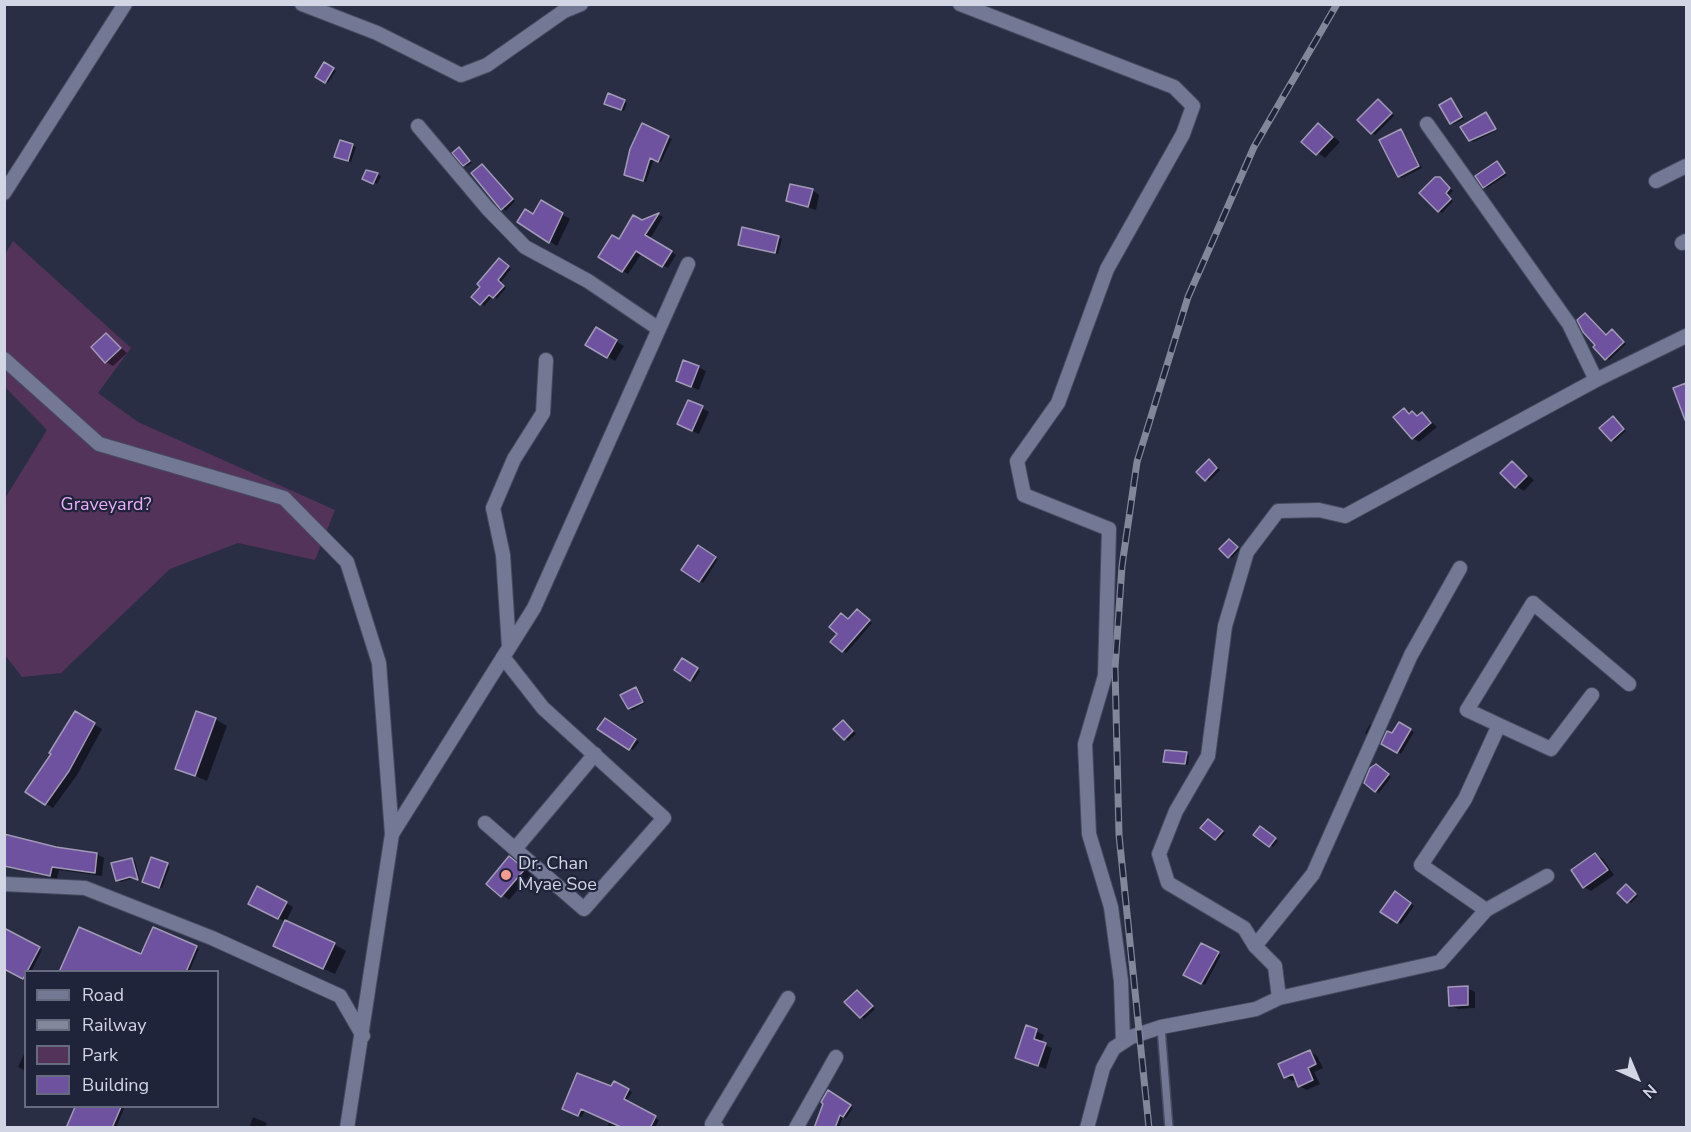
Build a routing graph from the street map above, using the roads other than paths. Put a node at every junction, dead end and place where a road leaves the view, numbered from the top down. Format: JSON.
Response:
{"nodes":[{"id":1,"x":125,"y":4,"type":"edge"},
{"id":2,"x":303,"y":4,"type":"edge"},
{"id":3,"x":580,"y":4,"type":"edge"},
{"id":4,"x":960,"y":4,"type":"edge"},
{"id":5,"x":1427,"y":124,"type":"dead end"},
{"id":6,"x":418,"y":126,"type":"dead end"},
{"id":7,"x":1686,"y":166,"type":"edge"},
{"id":8,"x":1656,"y":181,"type":"dead end"},
{"id":9,"x":4,"y":193,"type":"edge"},
{"id":10,"x":688,"y":264,"type":"dead end"},
{"id":11,"x":659,"y":329,"type":"junction"},
{"id":12,"x":1686,"y":336,"type":"edge"},
{"id":13,"x":4,"y":359,"type":"edge"},
{"id":14,"x":546,"y":360,"type":"dead end"},
{"id":15,"x":1596,"y":380,"type":"junction"},
{"id":16,"x":1460,"y":568,"type":"dead end"},
{"id":17,"x":506,"y":652,"type":"junction"},
{"id":18,"x":1629,"y":684,"type":"dead end"},
{"id":19,"x":1593,"y":695,"type":"dead end"},
{"id":20,"x":1499,"y":725,"type":"junction"},
{"id":21,"x":595,"y":754,"type":"junction"},
{"id":22,"x":485,"y":823,"type":"dead end"},
{"id":23,"x":392,"y":834,"type":"junction"},
{"id":24,"x":515,"y":849,"type":"junction"},
{"id":25,"x":1547,"y":876,"type":"dead end"},
{"id":26,"x":4,"y":884,"type":"edge"},
{"id":27,"x":1486,"y":910,"type":"junction"},
{"id":28,"x":1255,"y":946,"type":"junction"},
{"id":29,"x":788,"y":998,"type":"dead end"},
{"id":30,"x":1279,"y":998,"type":"junction"},
{"id":31,"x":1161,"y":1027,"type":"junction"},
{"id":32,"x":363,"y":1036,"type":"junction"},
{"id":33,"x":1123,"y":1042,"type":"junction"},
{"id":34,"x":836,"y":1057,"type":"dead end"},
{"id":35,"x":347,"y":1128,"type":"edge"},
{"id":36,"x":717,"y":1128,"type":"edge"},
{"id":37,"x":796,"y":1128,"type":"edge"},
{"id":38,"x":1087,"y":1128,"type":"edge"},
{"id":39,"x":1169,"y":1128,"type":"edge"}],
"edges":[{"from":1,"to":9,"type":"street"},
{"from":2,"to":3,"type":"street"},
{"from":4,"to":33,"type":"street"},
{"from":5,"to":15,"type":"street"},
{"from":6,"to":11,"type":"street"},
{"from":7,"to":8,"type":"street"},
{"from":10,"to":11,"type":"street"},
{"from":11,"to":17,"type":"street"},
{"from":12,"to":15,"type":"street"},
{"from":13,"to":23,"type":"street"},
{"from":14,"to":17,"type":"street"},
{"from":15,"to":28,"type":"street"},
{"from":16,"to":28,"type":"street"},
{"from":17,"to":21,"type":"street"},
{"from":17,"to":23,"type":"street"},
{"from":18,"to":20,"type":"street"},
{"from":19,"to":20,"type":"street"},
{"from":20,"to":27,"type":"street"},
{"from":21,"to":24,"type":"street"},
{"from":21,"to":24,"type":"street"},
{"from":22,"to":24,"type":"street"},
{"from":23,"to":32,"type":"street"},
{"from":25,"to":27,"type":"street"},
{"from":26,"to":32,"type":"street"},
{"from":27,"to":30,"type":"street"},
{"from":28,"to":30,"type":"street"},
{"from":29,"to":36,"type":"street"},
{"from":30,"to":31,"type":"street"},
{"from":31,"to":33,"type":"street"},
{"from":31,"to":39,"type":"lane"},
{"from":32,"to":35,"type":"street"},
{"from":33,"to":38,"type":"street"},
{"from":34,"to":37,"type":"street"}]}
